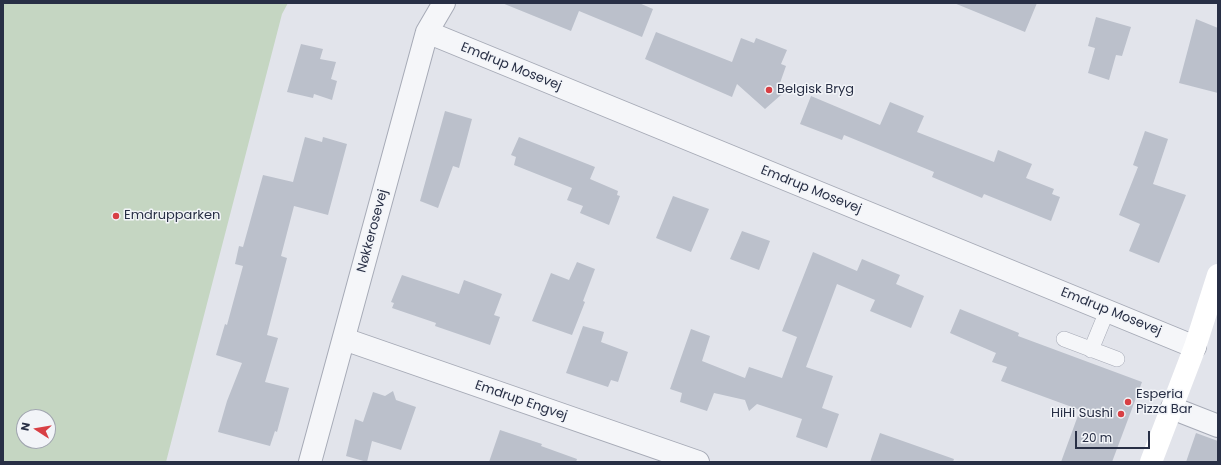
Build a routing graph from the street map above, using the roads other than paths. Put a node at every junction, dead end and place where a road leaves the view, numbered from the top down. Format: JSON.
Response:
{"nodes":[{"id":1,"x":444,"y":3,"type":"edge"},
{"id":2,"x":427,"y":32,"type":"junction"},
{"id":3,"x":1218,"y":275,"type":"edge"},
{"id":4,"x":1107,"y":311,"type":"junction"},
{"id":5,"x":344,"y":339,"type":"junction"},
{"id":6,"x":1064,"y":339,"type":"dead end"},
{"id":7,"x":1195,"y":347,"type":"junction"},
{"id":8,"x":1091,"y":350,"type":"junction"},
{"id":9,"x":1117,"y":360,"type":"dead end"},
{"id":10,"x":1172,"y":408,"type":"junction"},
{"id":11,"x":1218,"y":426,"type":"edge"},
{"id":12,"x":310,"y":462,"type":"edge"},
{"id":13,"x":698,"y":462,"type":"edge"},
{"id":14,"x":1151,"y":462,"type":"edge"}],
"edges":[{"from":1,"to":2,"type":"street","name":"Nøkkerosevej"},
{"from":2,"to":4,"type":"street","name":"Emdrup Mosevej"},
{"from":2,"to":5,"type":"street","name":"Nøkkerosevej"},
{"from":3,"to":7,"type":"street"},
{"from":4,"to":7,"type":"street","name":"Emdrup Mosevej"},
{"from":4,"to":8,"type":"lane"},
{"from":5,"to":12,"type":"street","name":"Nøkkerosevej"},
{"from":5,"to":13,"type":"street","name":"Emdrup Engvej"},
{"from":6,"to":8,"type":"lane"},
{"from":7,"to":10,"type":"street"},
{"from":8,"to":9,"type":"lane"},
{"from":10,"to":11,"type":"street"},
{"from":10,"to":14,"type":"street"}]}
